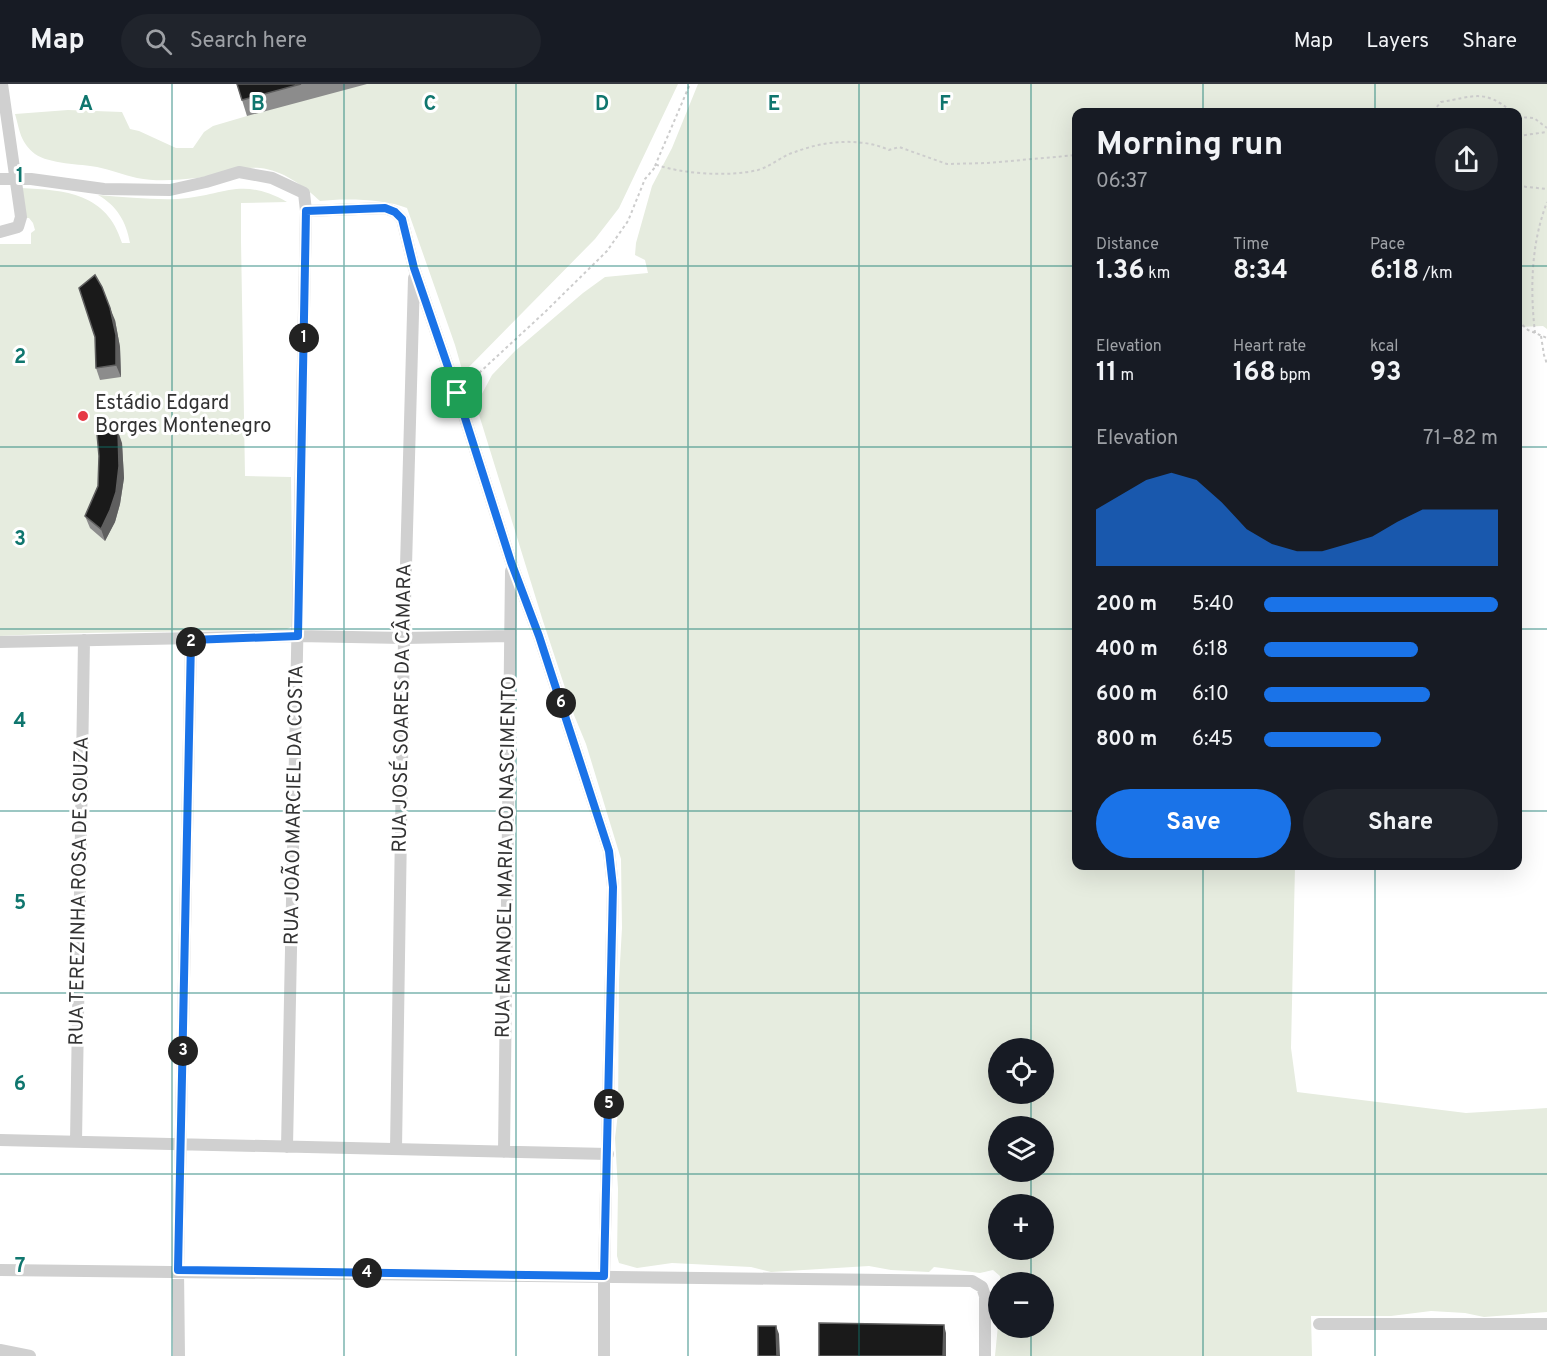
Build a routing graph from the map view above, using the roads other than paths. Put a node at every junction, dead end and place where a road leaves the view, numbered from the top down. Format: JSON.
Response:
{"nodes":[{"id":1,"x":2,"y":84,"type":"edge"},
{"id":2,"x":6,"y":179,"type":"edge"},
{"id":3,"x":306,"y":211,"type":"junction"},
{"id":4,"x":0,"y":232,"type":"edge"},
{"id":5,"x":414,"y":268,"type":"junction"},
{"id":6,"x":511,"y":562,"type":"junction"},
{"id":7,"x":298,"y":636,"type":"junction"},
{"id":8,"x":510,"y":636,"type":"junction"},
{"id":9,"x":404,"y":638,"type":"junction"},
{"id":10,"x":84,"y":640,"type":"junction"},
{"id":11,"x":191,"y":640,"type":"junction"},
{"id":12,"x":0,"y":642,"type":"edge"},
{"id":13,"x":0,"y":1140,"type":"edge"},
{"id":14,"x":76,"y":1142,"type":"junction"},
{"id":15,"x":182,"y":1144,"type":"junction"},
{"id":16,"x":287,"y":1147,"type":"junction"},
{"id":17,"x":396,"y":1149,"type":"junction"},
{"id":18,"x":504,"y":1152,"type":"junction"},
{"id":19,"x":608,"y":1154,"type":"junction"},
{"id":20,"x":0,"y":1270,"type":"edge"},
{"id":21,"x":178,"y":1270,"type":"junction"},
{"id":22,"x":604,"y":1276,"type":"junction"},
{"id":23,"x":1319,"y":1324,"type":"dead end"},
{"id":24,"x":1547,"y":1324,"type":"edge"},
{"id":25,"x":0,"y":1350,"type":"edge"},
{"id":26,"x":30,"y":1356,"type":"edge"},
{"id":27,"x":179,"y":1356,"type":"edge"},
{"id":28,"x":604,"y":1356,"type":"edge"},
{"id":29,"x":985,"y":1356,"type":"edge"}],
"edges":[{"from":1,"to":2,"type":"street"},
{"from":2,"to":3,"type":"street"},
{"from":2,"to":4,"type":"street"},
{"from":3,"to":5,"type":"street"},
{"from":3,"to":7,"type":"street","name":"RUA JOÃO MARCIEL DA COSTA"},
{"from":5,"to":6,"type":"street"},
{"from":5,"to":9,"type":"street","name":"RUA JOSÉ SOARES DA CÂMARA"},
{"from":6,"to":8,"type":"street","name":"RUA EMANOEL MARIA DO NASCIMENTO"},
{"from":6,"to":19,"type":"street"},
{"from":7,"to":9,"type":"street"},
{"from":7,"to":11,"type":"street"},
{"from":7,"to":16,"type":"street","name":"RUA JOÃO MARCIEL DA COSTA"},
{"from":8,"to":9,"type":"street"},
{"from":8,"to":18,"type":"street","name":"RUA EMANOEL MARIA DO NASCIMENTO"},
{"from":9,"to":17,"type":"street","name":"RUA JOSÉ SOARES DA CÂMARA"},
{"from":10,"to":11,"type":"street"},
{"from":10,"to":12,"type":"street"},
{"from":10,"to":14,"type":"street","name":"RUA TEREZINHA ROSA DE SOUZA"},
{"from":11,"to":15,"type":"street"},
{"from":13,"to":14,"type":"street"},
{"from":14,"to":15,"type":"street"},
{"from":15,"to":16,"type":"street"},
{"from":15,"to":21,"type":"street"},
{"from":16,"to":17,"type":"street"},
{"from":17,"to":18,"type":"street"},
{"from":18,"to":19,"type":"street"},
{"from":19,"to":22,"type":"street"},
{"from":20,"to":21,"type":"street"},
{"from":21,"to":22,"type":"street"},
{"from":21,"to":27,"type":"street"},
{"from":22,"to":28,"type":"street"},
{"from":22,"to":29,"type":"street"},
{"from":23,"to":24,"type":"street"},
{"from":25,"to":26,"type":"street"}]}
